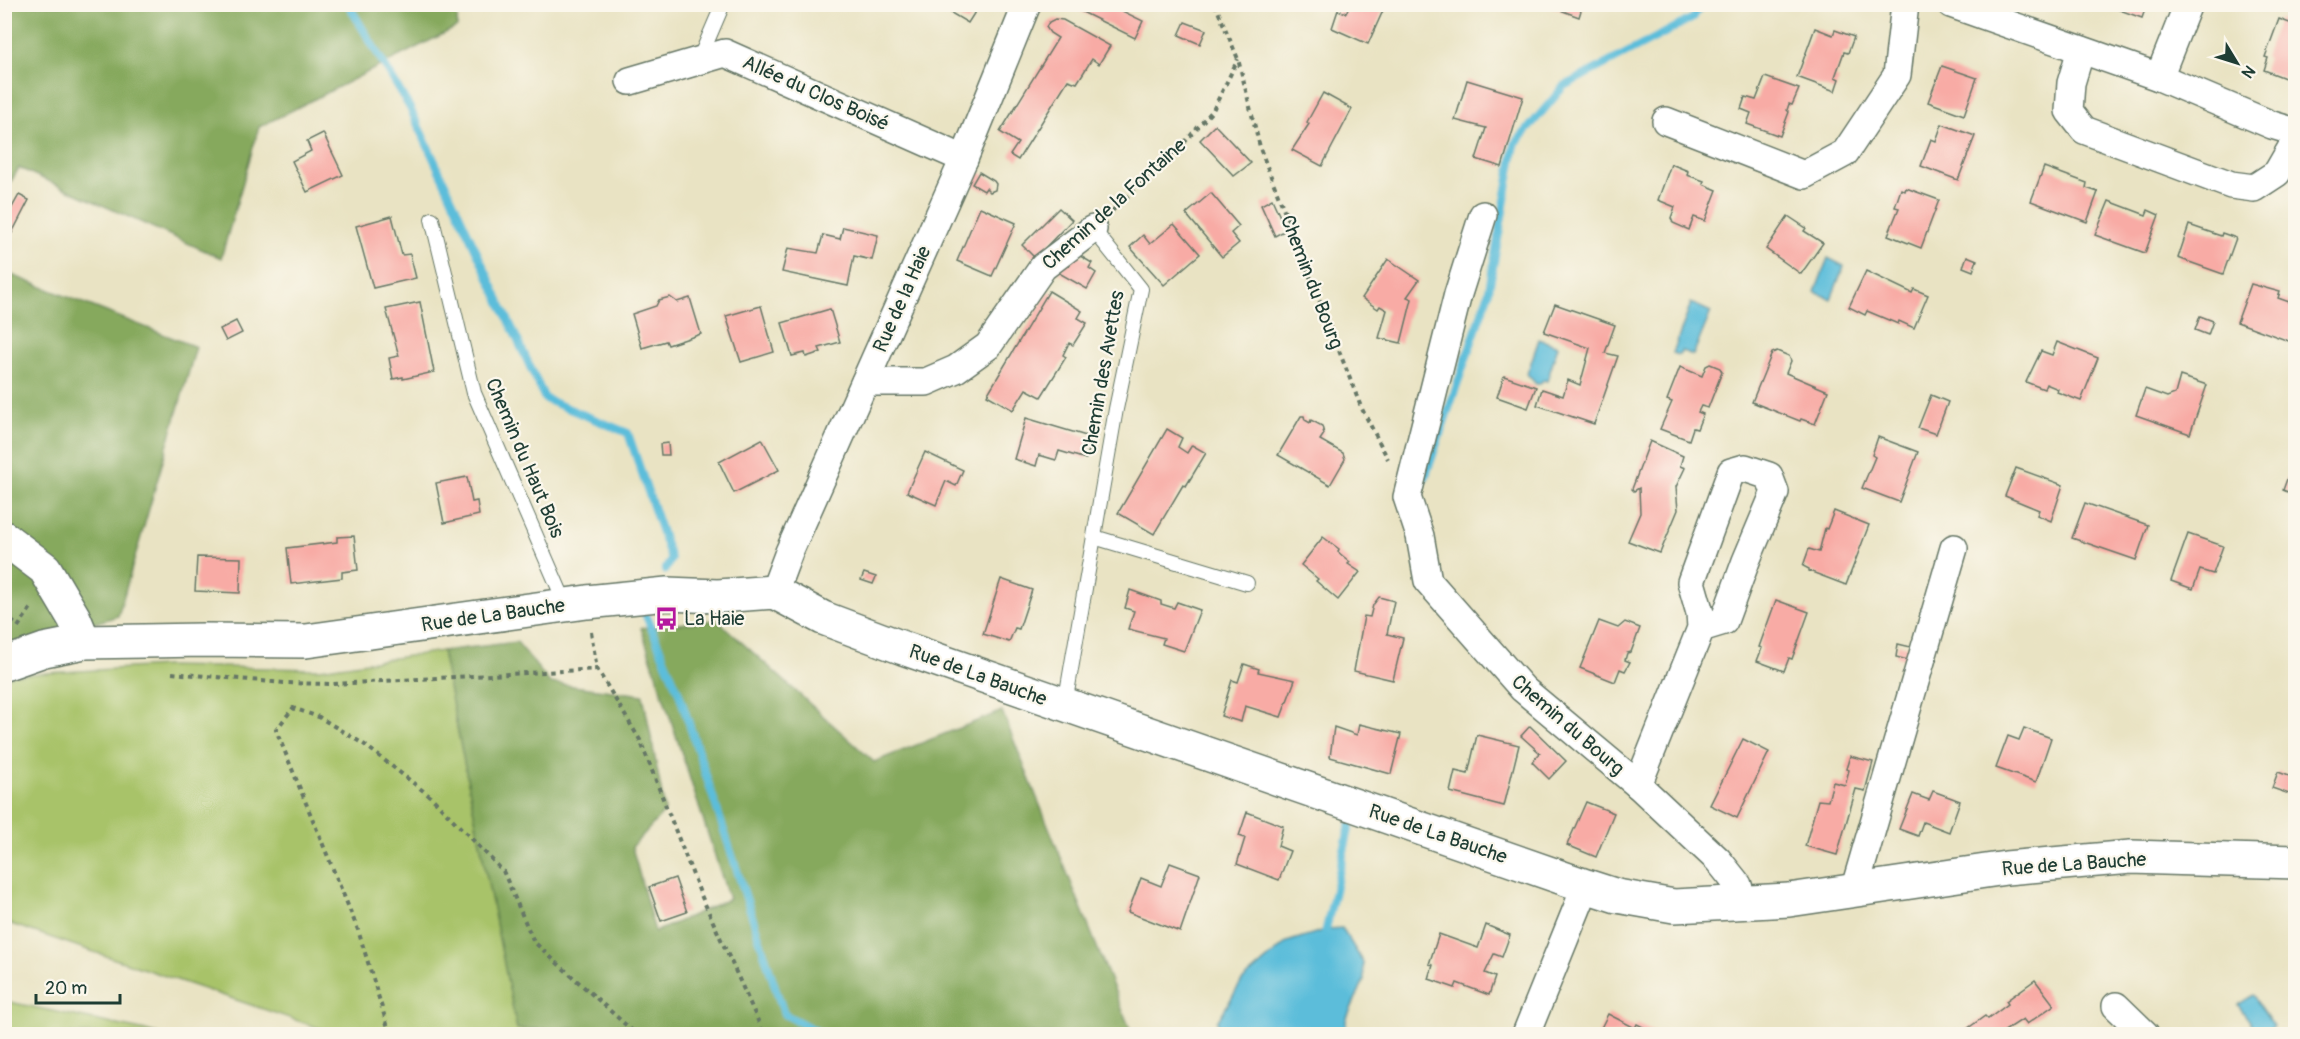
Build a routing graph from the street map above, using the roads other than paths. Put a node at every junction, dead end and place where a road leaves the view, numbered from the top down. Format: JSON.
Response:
{"nodes":[{"id":1,"x":723,"y":4,"type":"edge"},
{"id":2,"x":1027,"y":4,"type":"edge"},
{"id":3,"x":1905,"y":4,"type":"edge"},
{"id":4,"x":1951,"y":4,"type":"edge"},
{"id":5,"x":2188,"y":4,"type":"edge"},
{"id":6,"x":2081,"y":50,"type":"junction"},
{"id":7,"x":699,"y":60,"type":"junction"},
{"id":8,"x":2158,"y":77,"type":"junction"},
{"id":9,"x":630,"y":81,"type":"dead end"},
{"id":10,"x":1666,"y":121,"type":"dead end"},
{"id":11,"x":2295,"y":132,"type":"edge"},
{"id":12,"x":2295,"y":140,"type":"edge"},
{"id":13,"x":964,"y":159,"type":"junction"},
{"id":14,"x":1483,"y":215,"type":"dead end"},
{"id":15,"x":432,"y":219,"type":"dead end"},
{"id":16,"x":1094,"y":229,"type":"joint"},
{"id":17,"x":865,"y":382,"type":"junction"},
{"id":18,"x":1094,"y":537,"type":"junction"},
{"id":19,"x":4,"y":538,"type":"edge"},
{"id":20,"x":1954,"y":548,"type":"dead end"},
{"id":21,"x":1248,"y":583,"type":"dead end"},
{"id":22,"x":774,"y":592,"type":"junction"},
{"id":23,"x":576,"y":603,"type":"junction"},
{"id":24,"x":1701,"y":628,"type":"junction"},
{"id":25,"x":84,"y":642,"type":"junction"},
{"id":26,"x":4,"y":664,"type":"edge"},
{"id":27,"x":1065,"y":706,"type":"junction"},
{"id":28,"x":1638,"y":785,"type":"junction"},
{"id":29,"x":2295,"y":862,"type":"edge"},
{"id":30,"x":1586,"y":886,"type":"junction"},
{"id":31,"x":1854,"y":891,"type":"junction"},
{"id":32,"x":1743,"y":903,"type":"junction"},
{"id":33,"x":2116,"y":1006,"type":"dead end"},
{"id":34,"x":1526,"y":1035,"type":"edge"},
{"id":35,"x":2145,"y":1035,"type":"edge"}],
"edges":[{"from":1,"to":7,"type":"lane"},
{"from":2,"to":13,"type":"street","name":"Rue de la Haie"},
{"from":3,"to":10,"type":"street"},
{"from":4,"to":6,"type":"street"},
{"from":5,"to":8,"type":"street"},
{"from":6,"to":8,"type":"street"},
{"from":6,"to":12,"type":"street"},
{"from":7,"to":9,"type":"street","name":"Allée du Clos Boisé"},
{"from":7,"to":13,"type":"street","name":"Allée du Clos Boisé"},
{"from":8,"to":11,"type":"street"},
{"from":13,"to":17,"type":"street","name":"Rue de la Haie"},
{"from":14,"to":28,"type":"street","name":"Chemin du Bourg"},
{"from":15,"to":23,"type":"lane","name":"Chemin du Haut Bois"},
{"from":16,"to":17,"type":"street","name":"Chemin de la Fontaine"},
{"from":16,"to":18,"type":"lane","name":"Chemin des Avettes"},
{"from":17,"to":22,"type":"street","name":"Rue de la Haie"},
{"from":18,"to":21,"type":"lane"},
{"from":18,"to":27,"type":"lane","name":"Chemin des Avettes"},
{"from":19,"to":25,"type":"street"},
{"from":20,"to":31,"type":"street"},
{"from":22,"to":23,"type":"street","name":"Rue de La Bauche"},
{"from":22,"to":27,"type":"street","name":"Rue de La Bauche"},
{"from":23,"to":25,"type":"street","name":"Rue de La Bauche"},
{"from":24,"to":24,"type":"street"},
{"from":24,"to":28,"type":"street"},
{"from":25,"to":26,"type":"street","name":"Rue de La Bauche"},
{"from":27,"to":30,"type":"street","name":"Rue de La Bauche"},
{"from":28,"to":32,"type":"street","name":"Chemin du Bourg"},
{"from":29,"to":31,"type":"street","name":"Rue de La Bauche"},
{"from":30,"to":32,"type":"street","name":"Rue de La Bauche"},
{"from":30,"to":34,"type":"street"},
{"from":31,"to":32,"type":"street","name":"Rue de La Bauche"},
{"from":33,"to":35,"type":"street"}]}
